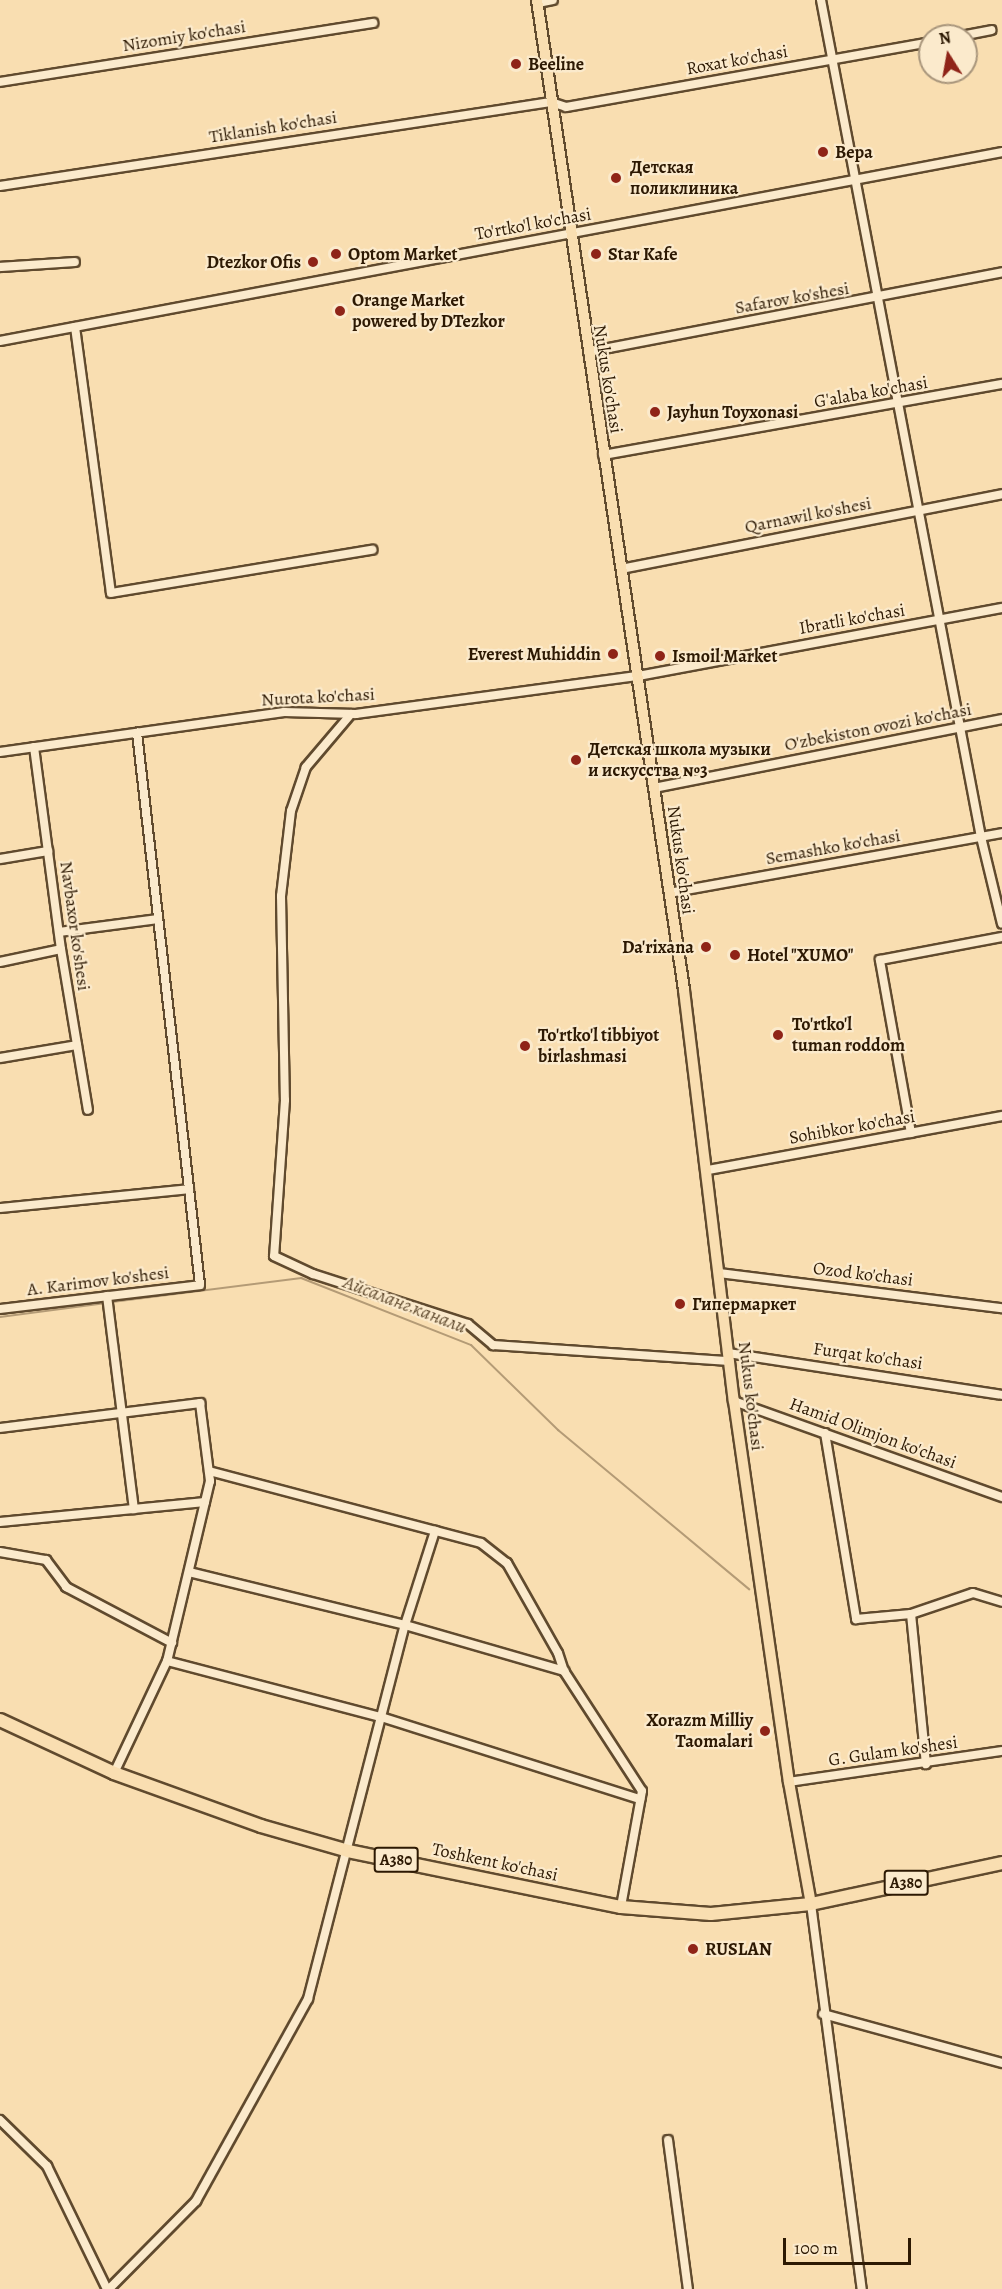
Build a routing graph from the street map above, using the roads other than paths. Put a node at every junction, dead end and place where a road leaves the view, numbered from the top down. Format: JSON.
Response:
{"nodes":[{"id":1,"x":553,"y":0,"type":"edge"},
{"id":2,"x":821,"y":0,"type":"edge"},
{"id":3,"x":537,"y":2,"type":"edge"},
{"id":4,"x":373,"y":23,"type":"dead end"},
{"id":5,"x":991,"y":30,"type":"dead end"},
{"id":6,"x":978,"y":33,"type":"edge"},
{"id":7,"x":918,"y":44,"type":"edge"},
{"id":8,"x":832,"y":60,"type":"junction"},
{"id":9,"x":0,"y":82,"type":"edge"},
{"id":10,"x":551,"y":102,"type":"junction"},
{"id":11,"x":1002,"y":152,"type":"edge"},
{"id":12,"x":854,"y":180,"type":"junction"},
{"id":13,"x":0,"y":186,"type":"edge"},
{"id":14,"x":570,"y":234,"type":"junction"},
{"id":15,"x":75,"y":262,"type":"dead end"},
{"id":16,"x":0,"y":267,"type":"edge"},
{"id":17,"x":1002,"y":272,"type":"edge"},
{"id":18,"x":878,"y":299,"type":"junction"},
{"id":19,"x":75,"y":327,"type":"junction"},
{"id":20,"x":0,"y":341,"type":"edge"},
{"id":21,"x":588,"y":352,"type":"junction"},
{"id":22,"x":1002,"y":384,"type":"edge"},
{"id":23,"x":898,"y":404,"type":"junction"},
{"id":24,"x":603,"y":455,"type":"junction"},
{"id":25,"x":1002,"y":494,"type":"edge"},
{"id":26,"x":918,"y":510,"type":"junction"},
{"id":27,"x":372,"y":550,"type":"dead end"},
{"id":28,"x":621,"y":569,"type":"junction"},
{"id":29,"x":1002,"y":608,"type":"edge"},
{"id":30,"x":939,"y":620,"type":"junction"},
{"id":31,"x":638,"y":676,"type":"junction"},
{"id":32,"x":351,"y":714,"type":"junction"},
{"id":33,"x":1002,"y":719,"type":"edge"},
{"id":34,"x":960,"y":727,"type":"junction"},
{"id":35,"x":137,"y":733,"type":"junction"},
{"id":36,"x":34,"y":747,"type":"junction"},
{"id":37,"x":0,"y":752,"type":"edge"},
{"id":38,"x":654,"y":788,"type":"junction"},
{"id":39,"x":1002,"y":833,"type":"edge"},
{"id":40,"x":981,"y":837,"type":"junction"},
{"id":41,"x":48,"y":851,"type":"junction"},
{"id":42,"x":0,"y":859,"type":"edge"},
{"id":43,"x":669,"y":893,"type":"junction"},
{"id":44,"x":158,"y":919,"type":"junction"},
{"id":45,"x":1002,"y":924,"type":"edge"},
{"id":46,"x":59,"y":932,"type":"junction"},
{"id":47,"x":1002,"y":937,"type":"edge"},
{"id":48,"x":61,"y":949,"type":"junction"},
{"id":49,"x":0,"y":962,"type":"edge"},
{"id":50,"x":77,"y":1045,"type":"junction"},
{"id":51,"x":0,"y":1058,"type":"edge"},
{"id":52,"x":88,"y":1110,"type":"dead end"},
{"id":53,"x":1002,"y":1116,"type":"edge"},
{"id":54,"x":911,"y":1133,"type":"junction"},
{"id":55,"x":708,"y":1170,"type":"junction"},
{"id":56,"x":189,"y":1189,"type":"junction"},
{"id":57,"x":0,"y":1208,"type":"edge"},
{"id":58,"x":719,"y":1273,"type":"junction"},
{"id":59,"x":107,"y":1296,"type":"junction"},
{"id":60,"x":1002,"y":1308,"type":"edge"},
{"id":61,"x":0,"y":1309,"type":"edge"},
{"id":62,"x":729,"y":1357,"type":"junction"},
{"id":63,"x":1002,"y":1395,"type":"edge"},
{"id":64,"x":734,"y":1401,"type":"junction"},
{"id":65,"x":121,"y":1415,"type":"junction"},
{"id":66,"x":0,"y":1428,"type":"edge"},
{"id":67,"x":825,"y":1433,"type":"junction"},
{"id":68,"x":209,"y":1471,"type":"junction"},
{"id":69,"x":1002,"y":1497,"type":"edge"},
{"id":70,"x":205,"y":1502,"type":"junction"},
{"id":71,"x":134,"y":1509,"type":"junction"},
{"id":72,"x":0,"y":1522,"type":"edge"},
{"id":73,"x":435,"y":1530,"type":"junction"},
{"id":74,"x":0,"y":1552,"type":"edge"},
{"id":75,"x":189,"y":1572,"type":"junction"},
{"id":76,"x":1002,"y":1602,"type":"edge"},
{"id":77,"x":911,"y":1614,"type":"junction"},
{"id":78,"x":405,"y":1625,"type":"junction"},
{"id":79,"x":172,"y":1642,"type":"junction"},
{"id":80,"x":167,"y":1661,"type":"junction"},
{"id":81,"x":564,"y":1671,"type":"junction"},
{"id":82,"x":381,"y":1717,"type":"junction"},
{"id":83,"x":0,"y":1720,"type":"edge"},
{"id":84,"x":1002,"y":1751,"type":"edge"},
{"id":85,"x":926,"y":1764,"type":"junction"},
{"id":86,"x":114,"y":1773,"type":"junction"},
{"id":87,"x":789,"y":1782,"type":"junction"},
{"id":88,"x":640,"y":1799,"type":"junction"},
{"id":89,"x":348,"y":1851,"type":"junction"},
{"id":90,"x":1002,"y":1863,"type":"edge"},
{"id":91,"x":811,"y":1904,"type":"junction"},
{"id":92,"x":621,"y":1907,"type":"junction"},
{"id":93,"x":824,"y":2014,"type":"junction"},
{"id":94,"x":1002,"y":2063,"type":"edge"},
{"id":95,"x":0,"y":2120,"type":"edge"},
{"id":96,"x":668,"y":2140,"type":"dead end"},
{"id":97,"x":108,"y":2289,"type":"edge"},
{"id":98,"x":688,"y":2289,"type":"edge"},
{"id":99,"x":862,"y":2289,"type":"edge"}],
"edges":[{"from":1,"to":3,"type":"street"},
{"from":2,"to":8,"type":"street"},
{"from":3,"to":10,"type":"main road","name":"Nukus ko'chasi"},
{"from":4,"to":9,"type":"street","name":"Nizomiy ko'chasi"},
{"from":5,"to":6,"type":"street"},
{"from":7,"to":8,"type":"street","name":"Roxat ko'chasi"},
{"from":8,"to":10,"type":"street","name":"Roxat ko'chasi"},
{"from":8,"to":12,"type":"street"},
{"from":10,"to":13,"type":"street","name":"Tiklanish ko'chasi"},
{"from":10,"to":14,"type":"main road","name":"Nukus ko'chasi"},
{"from":11,"to":12,"type":"street","name":"To'rtko'l ko'chasi"},
{"from":12,"to":14,"type":"street","name":"To'rtko'l ko'chasi"},
{"from":12,"to":18,"type":"street"},
{"from":14,"to":19,"type":"street","name":"To'rtko'l ko'chasi"},
{"from":14,"to":21,"type":"main road","name":"Nukus ko'chasi"},
{"from":15,"to":16,"type":"street"},
{"from":17,"to":18,"type":"street","name":"Safarov ko'shesi"},
{"from":18,"to":21,"type":"street","name":"Safarov ko'shesi"},
{"from":18,"to":23,"type":"street"},
{"from":19,"to":20,"type":"street","name":"To'rtko'l ko'chasi"},
{"from":19,"to":27,"type":"street"},
{"from":21,"to":24,"type":"main road","name":"Nukus ko'chasi"},
{"from":22,"to":23,"type":"street","name":"G'alaba ko'chasi"},
{"from":23,"to":24,"type":"street","name":"G'alaba ko'chasi"},
{"from":23,"to":26,"type":"street"},
{"from":24,"to":28,"type":"main road","name":"Nukus ko'chasi"},
{"from":25,"to":26,"type":"street","name":"Qarnawil ko'shesi"},
{"from":26,"to":28,"type":"street","name":"Qarnawil ko'shesi"},
{"from":26,"to":30,"type":"street"},
{"from":28,"to":31,"type":"main road","name":"Nukus ko'chasi"},
{"from":29,"to":30,"type":"street","name":"Ibratli ko'chasi"},
{"from":30,"to":31,"type":"street","name":"Ibratli ko'chasi"},
{"from":30,"to":34,"type":"street"},
{"from":31,"to":32,"type":"street","name":"Nurota ko'chasi"},
{"from":31,"to":38,"type":"main road","name":"Nukus ko'chasi"},
{"from":32,"to":35,"type":"street","name":"Nurota ko'chasi"},
{"from":32,"to":62,"type":"street","name":"Furqat ko'chasi"},
{"from":33,"to":34,"type":"street","name":"O'zbekiston ovozi ko'chasi"},
{"from":34,"to":38,"type":"street","name":"O'zbekiston ovozi ko'chasi"},
{"from":34,"to":40,"type":"street"},
{"from":35,"to":36,"type":"street","name":"Nurota ko'chasi"},
{"from":35,"to":44,"type":"street"},
{"from":36,"to":37,"type":"street","name":"Nurota ko'chasi"},
{"from":36,"to":41,"type":"street","name":"Navbaxor ko'shesi"},
{"from":38,"to":43,"type":"main road","name":"Nukus ko'chasi"},
{"from":39,"to":40,"type":"street","name":"Semashko ko'chasi"},
{"from":40,"to":43,"type":"street","name":"Semashko ko'chasi"},
{"from":40,"to":45,"type":"street"},
{"from":41,"to":42,"type":"street"},
{"from":41,"to":46,"type":"street","name":"Navbaxor ko'shesi"},
{"from":43,"to":55,"type":"main road","name":"Nukus ko'chasi"},
{"from":44,"to":46,"type":"street"},
{"from":44,"to":56,"type":"street"},
{"from":46,"to":48,"type":"street","name":"Navbaxor ko'shesi"},
{"from":47,"to":54,"type":"street"},
{"from":48,"to":49,"type":"street"},
{"from":48,"to":50,"type":"street","name":"Navbaxor ko'shesi"},
{"from":50,"to":51,"type":"street"},
{"from":50,"to":52,"type":"street","name":"Navbaxor ko'shesi"},
{"from":53,"to":54,"type":"street","name":"Sohibkor ko'chasi"},
{"from":54,"to":55,"type":"street","name":"Sohibkor ko'chasi"},
{"from":55,"to":58,"type":"main road","name":"Nukus ko'chasi"},
{"from":56,"to":57,"type":"street"},
{"from":56,"to":59,"type":"street","name":"A. Karimov ko'shesi"},
{"from":58,"to":60,"type":"street","name":"Ozod ko'chasi"},
{"from":58,"to":62,"type":"main road","name":"Nukus ko'chasi"},
{"from":59,"to":61,"type":"street","name":"A. Karimov ko'shesi"},
{"from":59,"to":65,"type":"street"},
{"from":62,"to":63,"type":"street","name":"Furqat ko'chasi"},
{"from":62,"to":64,"type":"main road","name":"Nukus ko'chasi"},
{"from":64,"to":67,"type":"street","name":"Hamid Olimjon ko'chasi"},
{"from":64,"to":87,"type":"main road","name":"Nukus ko'chasi"},
{"from":65,"to":66,"type":"street"},
{"from":65,"to":68,"type":"street"},
{"from":65,"to":71,"type":"street"},
{"from":67,"to":69,"type":"street","name":"Hamid Olimjon ko'chasi"},
{"from":67,"to":77,"type":"street"},
{"from":68,"to":70,"type":"street"},
{"from":68,"to":73,"type":"street"},
{"from":70,"to":71,"type":"street"},
{"from":70,"to":75,"type":"street"},
{"from":71,"to":72,"type":"street"},
{"from":73,"to":78,"type":"street"},
{"from":73,"to":81,"type":"street"},
{"from":74,"to":79,"type":"street"},
{"from":75,"to":78,"type":"street"},
{"from":75,"to":79,"type":"street"},
{"from":76,"to":77,"type":"street"},
{"from":77,"to":85,"type":"street"},
{"from":78,"to":81,"type":"street"},
{"from":78,"to":82,"type":"street"},
{"from":79,"to":80,"type":"street"},
{"from":80,"to":82,"type":"street"},
{"from":80,"to":86,"type":"street"},
{"from":81,"to":88,"type":"street"},
{"from":82,"to":88,"type":"street"},
{"from":82,"to":89,"type":"street"},
{"from":83,"to":86,"type":"highway","name":"Toshkent ko'chasi","number":"A380"},
{"from":84,"to":85,"type":"street","name":"G. Gulam ko'shesi"},
{"from":85,"to":87,"type":"street","name":"G. Gulam ko'shesi"},
{"from":86,"to":89,"type":"highway","name":"Toshkent ko'chasi","number":"A380"},
{"from":87,"to":91,"type":"main road","name":"Nukus ko'chasi"},
{"from":88,"to":92,"type":"street"},
{"from":89,"to":92,"type":"highway","name":"Toshkent ko'chasi","number":"A380"},
{"from":89,"to":97,"type":"street"},
{"from":90,"to":91,"type":"highway","name":"Toshkent ko'chasi","number":"A380"},
{"from":91,"to":92,"type":"highway","name":"Toshkent ko'chasi","number":"A380"},
{"from":91,"to":93,"type":"street"},
{"from":93,"to":94,"type":"street"},
{"from":93,"to":99,"type":"street"},
{"from":95,"to":97,"type":"street"},
{"from":96,"to":98,"type":"street"}]}
